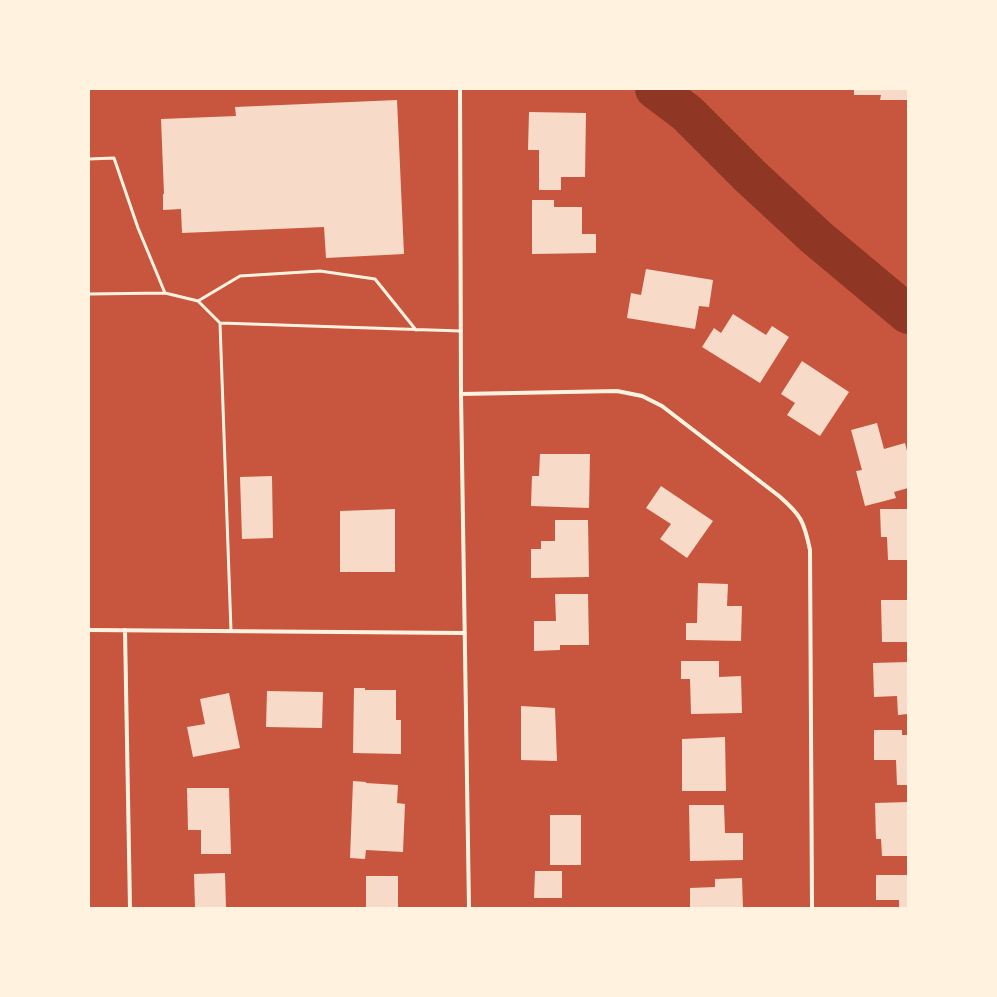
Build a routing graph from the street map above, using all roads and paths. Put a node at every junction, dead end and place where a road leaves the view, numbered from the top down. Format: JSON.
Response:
{"nodes":[{"id":1,"x":460,"y":89,"type":"edge"},
{"id":2,"x":89,"y":159,"type":"edge"},
{"id":3,"x":165,"y":293,"type":"junction"},
{"id":4,"x":89,"y":294,"type":"edge"},
{"id":5,"x":198,"y":302,"type":"junction"},
{"id":6,"x":220,"y":323,"type":"junction"},
{"id":7,"x":416,"y":330,"type":"junction"},
{"id":8,"x":461,"y":331,"type":"junction"},
{"id":9,"x":461,"y":394,"type":"junction"},
{"id":10,"x":89,"y":630,"type":"edge"},
{"id":11,"x":125,"y":630,"type":"junction"},
{"id":12,"x":230,"y":631,"type":"junction"},
{"id":13,"x":465,"y":633,"type":"junction"},
{"id":14,"x":130,"y":908,"type":"edge"},
{"id":15,"x":469,"y":908,"type":"edge"},
{"id":16,"x":812,"y":908,"type":"edge"}],
"edges":[{"from":1,"to":8,"type":"street"},
{"from":2,"to":3,"type":"lane"},
{"from":3,"to":4,"type":"lane"},
{"from":3,"to":5,"type":"lane"},
{"from":5,"to":6,"type":"lane"},
{"from":5,"to":7,"type":"lane"},
{"from":6,"to":7,"type":"lane"},
{"from":6,"to":12,"type":"lane"},
{"from":7,"to":8,"type":"lane"},
{"from":8,"to":9,"type":"street"},
{"from":9,"to":13,"type":"street"},
{"from":9,"to":16,"type":"street"},
{"from":10,"to":11,"type":"street"},
{"from":11,"to":12,"type":"street"},
{"from":11,"to":14,"type":"street"},
{"from":12,"to":13,"type":"street"},
{"from":13,"to":15,"type":"street"}]}
